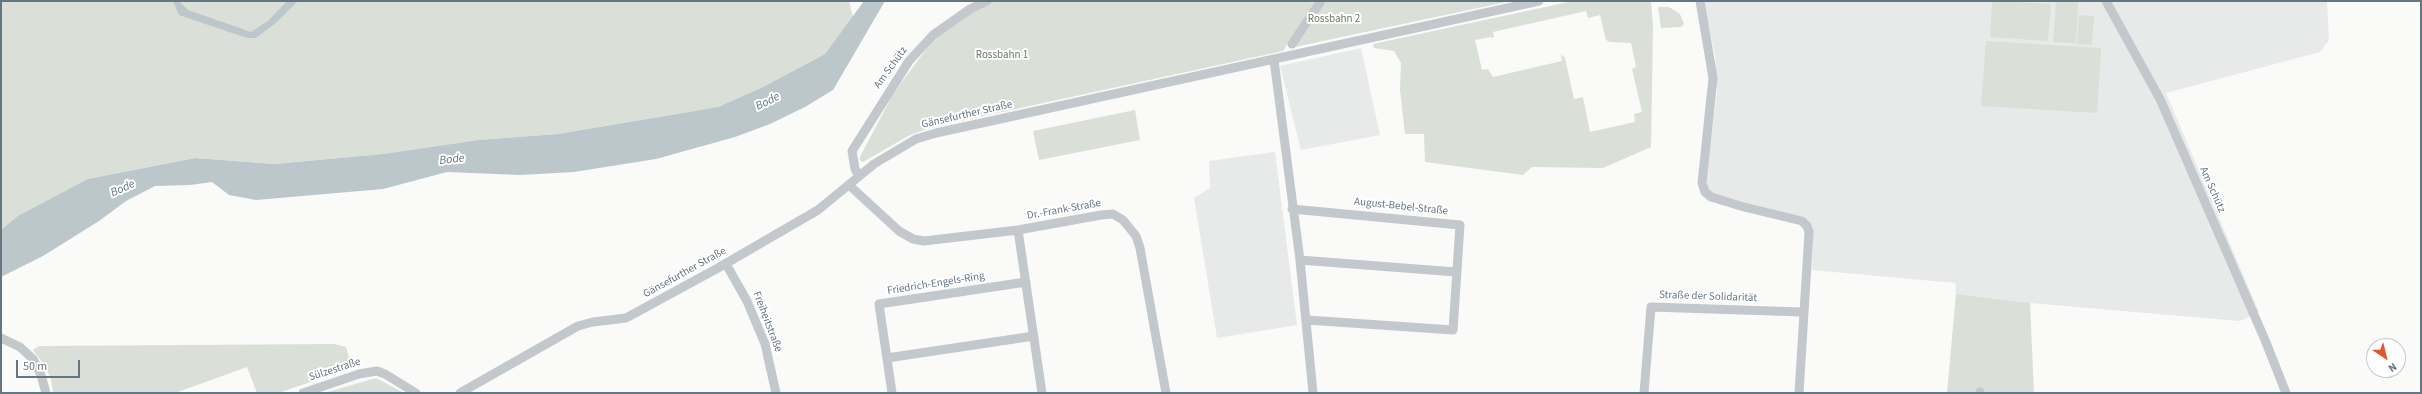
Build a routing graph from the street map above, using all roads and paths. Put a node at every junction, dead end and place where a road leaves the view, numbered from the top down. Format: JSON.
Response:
{"nodes":[{"id":1,"x":987,"y":1,"type":"edge"},
{"id":2,"x":1321,"y":1,"type":"edge"},
{"id":3,"x":1538,"y":1,"type":"edge"},
{"id":4,"x":1700,"y":1,"type":"edge"},
{"id":5,"x":2106,"y":1,"type":"edge"},
{"id":6,"x":1292,"y":44,"type":"dead end"},
{"id":7,"x":1274,"y":60,"type":"junction"},
{"id":8,"x":859,"y":176,"type":"junction"},
{"id":9,"x":849,"y":185,"type":"junction"},
{"id":10,"x":1292,"y":208,"type":"junction"},
{"id":11,"x":1018,"y":230,"type":"junction"},
{"id":12,"x":1300,"y":260,"type":"junction"},
{"id":13,"x":726,"y":264,"type":"junction"},
{"id":14,"x":1456,"y":272,"type":"junction"},
{"id":15,"x":1026,"y":282,"type":"junction"},
{"id":16,"x":1802,"y":312,"type":"junction"},
{"id":17,"x":1307,"y":320,"type":"junction"},
{"id":18,"x":1034,"y":336,"type":"junction"},
{"id":19,"x":1,"y":338,"type":"edge"},
{"id":20,"x":887,"y":358,"type":"junction"},
{"id":21,"x":46,"y":393,"type":"edge"},
{"id":22,"x":303,"y":393,"type":"edge"},
{"id":23,"x":416,"y":393,"type":"edge"},
{"id":24,"x":460,"y":393,"type":"edge"},
{"id":25,"x":776,"y":393,"type":"edge"},
{"id":26,"x":892,"y":393,"type":"edge"},
{"id":27,"x":1042,"y":393,"type":"edge"},
{"id":28,"x":1166,"y":393,"type":"edge"},
{"id":29,"x":1313,"y":393,"type":"edge"},
{"id":30,"x":1644,"y":393,"type":"edge"},
{"id":31,"x":1799,"y":393,"type":"edge"},
{"id":32,"x":2286,"y":393,"type":"edge"}],
"edges":[{"from":1,"to":8,"type":"street","name":"Am Schütz"},
{"from":2,"to":6,"type":"street"},
{"from":3,"to":7,"type":"street","name":"Gänsefurther Straße"},
{"from":4,"to":16,"type":"street"},
{"from":5,"to":32,"type":"street","name":"Am Schütz"},
{"from":7,"to":8,"type":"street","name":"Gänsefurther Straße"},
{"from":7,"to":10,"type":"street"},
{"from":8,"to":9,"type":"street","name":"Gänsefurther Straße"},
{"from":9,"to":11,"type":"street","name":"Dr.-Frank-Straße"},
{"from":9,"to":13,"type":"street","name":"Gänsefurther Straße"},
{"from":10,"to":12,"type":"street"},
{"from":10,"to":14,"type":"street","name":"August-Bebel-Straße"},
{"from":11,"to":15,"type":"street"},
{"from":11,"to":28,"type":"street","name":"Dr.-Frank-Straße"},
{"from":12,"to":14,"type":"street"},
{"from":12,"to":17,"type":"street"},
{"from":13,"to":24,"type":"street","name":"Gänsefurther Straße"},
{"from":13,"to":25,"type":"street","name":"Freiheitstraße"},
{"from":14,"to":17,"type":"street","name":"August-Bebel-Straße"},
{"from":15,"to":18,"type":"street"},
{"from":15,"to":20,"type":"street","name":"Friedrich-Engels-Ring"},
{"from":16,"to":30,"type":"street","name":"Straße der Solidarität"},
{"from":16,"to":31,"type":"street"},
{"from":17,"to":29,"type":"street"},
{"from":18,"to":20,"type":"street"},
{"from":18,"to":27,"type":"street"},
{"from":19,"to":21,"type":"street"},
{"from":20,"to":26,"type":"street","name":"Friedrich-Engels-Ring"},
{"from":22,"to":23,"type":"street","name":"Sülzestraße"}]}
